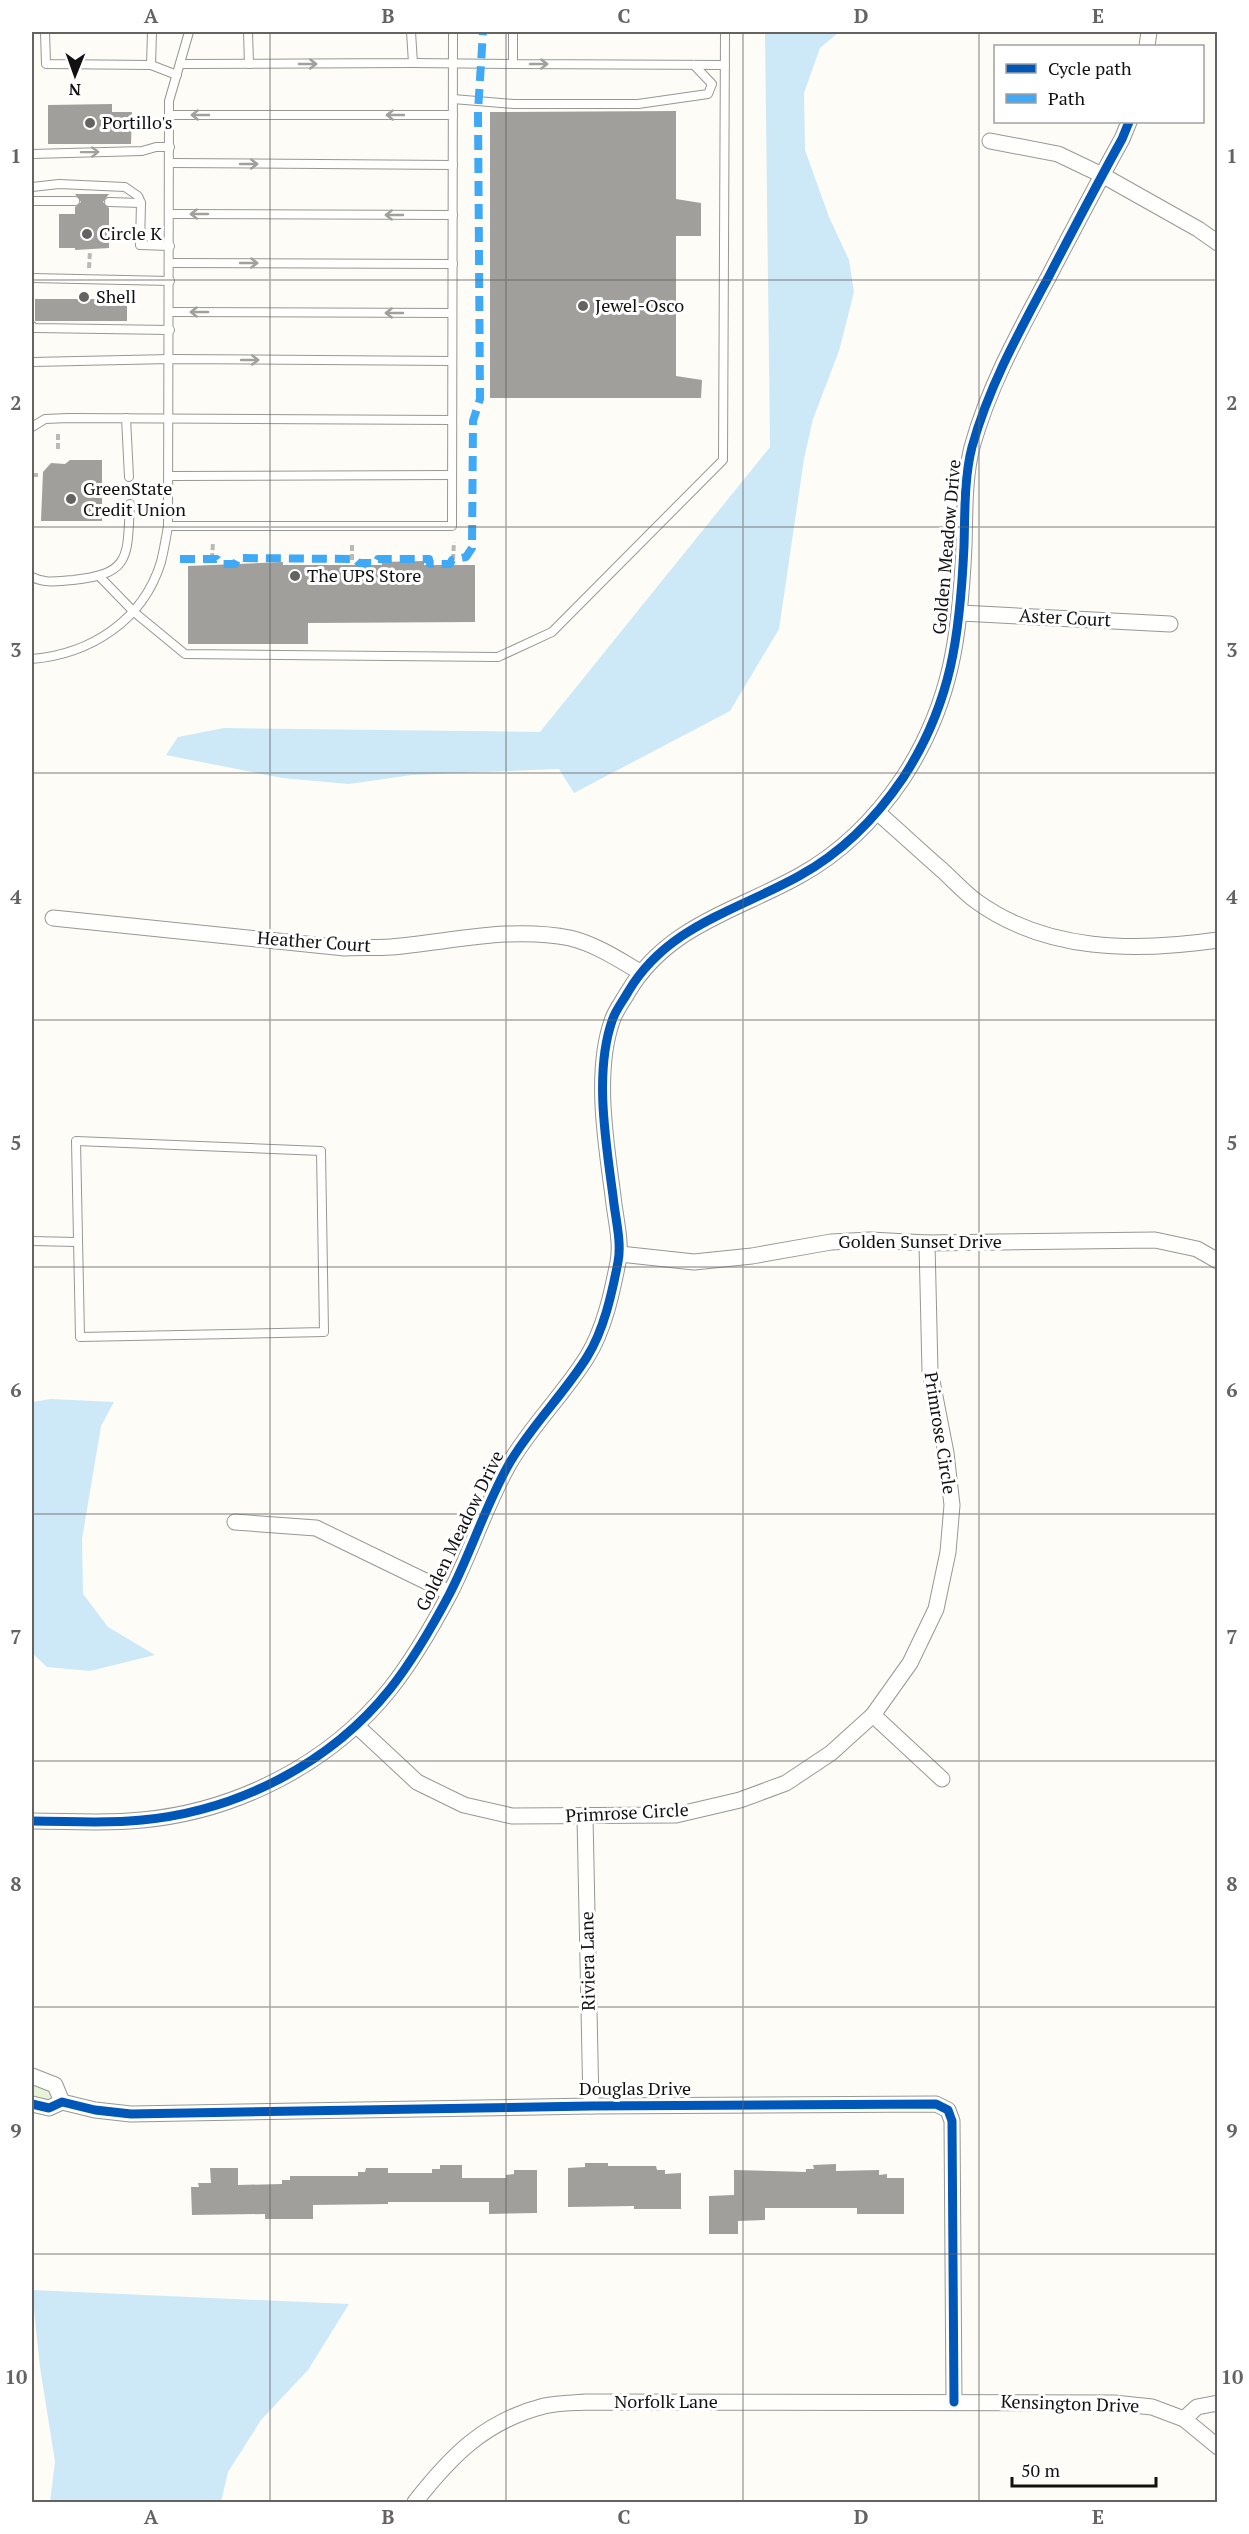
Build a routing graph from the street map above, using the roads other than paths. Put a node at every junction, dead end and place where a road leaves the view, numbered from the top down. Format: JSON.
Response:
{"nodes":[{"id":1,"x":45,"y":32,"type":"edge"},
{"id":2,"x":152,"y":32,"type":"edge"},
{"id":3,"x":189,"y":32,"type":"edge"},
{"id":4,"x":248,"y":32,"type":"edge"},
{"id":5,"x":411,"y":32,"type":"edge"},
{"id":6,"x":453,"y":32,"type":"edge"},
{"id":7,"x":513,"y":32,"type":"edge"},
{"id":8,"x":725,"y":32,"type":"edge"},
{"id":9,"x":413,"y":63,"type":"junction"},
{"id":10,"x":180,"y":64,"type":"junction"},
{"id":11,"x":249,"y":64,"type":"junction"},
{"id":12,"x":453,"y":64,"type":"junction"},
{"id":13,"x":513,"y":64,"type":"junction"},
{"id":14,"x":152,"y":65,"type":"junction"},
{"id":15,"x":694,"y":65,"type":"junction"},
{"id":16,"x":725,"y":65,"type":"junction"},
{"id":17,"x":177,"y":75,"type":"junction"},
{"id":18,"x":453,"y":99,"type":"junction"},
{"id":19,"x":170,"y":115,"type":"junction"},
{"id":20,"x":453,"y":115,"type":"junction"},
{"id":21,"x":1129,"y":123,"type":"edge"},
{"id":22,"x":990,"y":141,"type":"dead end"},
{"id":23,"x":170,"y":147,"type":"junction"},
{"id":24,"x":32,"y":154,"type":"edge"},
{"id":25,"x":170,"y":163,"type":"junction"},
{"id":26,"x":453,"y":165,"type":"junction"},
{"id":27,"x":1102,"y":175,"type":"junction"},
{"id":28,"x":32,"y":187,"type":"edge"},
{"id":29,"x":32,"y":201,"type":"edge"},
{"id":30,"x":75,"y":201,"type":"dead end"},
{"id":31,"x":109,"y":202,"type":"dead end"},
{"id":32,"x":141,"y":203,"type":"junction"},
{"id":33,"x":170,"y":214,"type":"junction"},
{"id":34,"x":453,"y":215,"type":"junction"},
{"id":35,"x":1218,"y":243,"type":"edge"},
{"id":36,"x":170,"y":246,"type":"junction"},
{"id":37,"x":170,"y":263,"type":"junction"},
{"id":38,"x":453,"y":264,"type":"junction"},
{"id":39,"x":32,"y":278,"type":"edge"},
{"id":40,"x":170,"y":281,"type":"junction"},
{"id":41,"x":170,"y":312,"type":"junction"},
{"id":42,"x":452,"y":313,"type":"junction"},
{"id":43,"x":32,"y":326,"type":"edge"},
{"id":44,"x":170,"y":330,"type":"junction"},
{"id":45,"x":170,"y":359,"type":"junction"},
{"id":46,"x":32,"y":362,"type":"edge"},
{"id":47,"x":452,"y":362,"type":"junction"},
{"id":48,"x":126,"y":418,"type":"junction"},
{"id":49,"x":170,"y":419,"type":"junction"},
{"id":50,"x":452,"y":420,"type":"junction"},
{"id":51,"x":32,"y":427,"type":"edge"},
{"id":52,"x":452,"y":475,"type":"junction"},
{"id":53,"x":169,"y":476,"type":"junction"},
{"id":54,"x":129,"y":477,"type":"dead end"},
{"id":55,"x":130,"y":504,"type":"dead end"},
{"id":56,"x":168,"y":526,"type":"junction"},
{"id":57,"x":32,"y":577,"type":"edge"},
{"id":58,"x":100,"y":577,"type":"junction"},
{"id":59,"x":134,"y":612,"type":"junction"},
{"id":60,"x":961,"y":613,"type":"junction"},
{"id":61,"x":1170,"y":624,"type":"dead end"},
{"id":62,"x":32,"y":659,"type":"edge"},
{"id":63,"x":877,"y":812,"type":"junction"},
{"id":64,"x":53,"y":918,"type":"dead end"},
{"id":65,"x":1218,"y":940,"type":"edge"},
{"id":66,"x":640,"y":972,"type":"junction"},
{"id":67,"x":32,"y":1241,"type":"edge"},
{"id":68,"x":76,"y":1242,"type":"junction"},
{"id":69,"x":927,"y":1243,"type":"junction"},
{"id":70,"x":620,"y":1254,"type":"junction"},
{"id":71,"x":1218,"y":1261,"type":"edge"},
{"id":72,"x":235,"y":1522,"type":"dead end"},
{"id":73,"x":450,"y":1593,"type":"junction"},
{"id":74,"x":873,"y":1715,"type":"junction"},
{"id":75,"x":357,"y":1726,"type":"junction"},
{"id":76,"x":942,"y":1779,"type":"dead end"},
{"id":77,"x":585,"y":1817,"type":"junction"},
{"id":78,"x":32,"y":1821,"type":"edge"},
{"id":79,"x":32,"y":2076,"type":"edge"},
{"id":80,"x":62,"y":2102,"type":"junction"},
{"id":81,"x":32,"y":2104,"type":"edge"},
{"id":82,"x":591,"y":2106,"type":"junction"},
{"id":83,"x":954,"y":2402,"type":"junction"},
{"id":84,"x":1218,"y":2403,"type":"edge"},
{"id":85,"x":1184,"y":2420,"type":"junction"},
{"id":86,"x":1218,"y":2447,"type":"edge"},
{"id":87,"x":415,"y":2502,"type":"edge"}],
"edges":[{"from":1,"to":14,"type":"lane"},
{"from":2,"to":14,"type":"lane"},
{"from":3,"to":10,"type":"lane"},
{"from":4,"to":11,"type":"lane"},
{"from":5,"to":9,"type":"lane"},
{"from":6,"to":12,"type":"lane"},
{"from":7,"to":13,"type":"lane"},
{"from":8,"to":16,"type":"lane"},
{"from":11,"to":9,"type":"lane","one_way":true},
{"from":9,"to":12,"type":"lane"},
{"from":10,"to":11,"type":"lane"},
{"from":10,"to":17,"type":"lane"},
{"from":12,"to":13,"type":"lane"},
{"from":12,"to":18,"type":"lane"},
{"from":13,"to":15,"type":"lane","one_way":true},
{"from":14,"to":17,"type":"lane"},
{"from":15,"to":16,"type":"lane"},
{"from":15,"to":18,"type":"lane"},
{"from":16,"to":59,"type":"lane"},
{"from":17,"to":19,"type":"lane"},
{"from":18,"to":20,"type":"lane"},
{"from":20,"to":19,"type":"lane","one_way":true},
{"from":19,"to":23,"type":"lane"},
{"from":20,"to":26,"type":"lane"},
{"from":21,"to":27,"type":"street","name":"Golden Meadow Drive"},
{"from":22,"to":27,"type":"street"},
{"from":24,"to":23,"type":"lane","one_way":true},
{"from":23,"to":25,"type":"lane"},
{"from":25,"to":26,"type":"lane","one_way":true},
{"from":25,"to":33,"type":"lane"},
{"from":26,"to":34,"type":"lane"},
{"from":27,"to":35,"type":"street"},
{"from":27,"to":60,"type":"street","name":"Golden Meadow Drive"},
{"from":28,"to":32,"type":"lane"},
{"from":29,"to":30,"type":"lane"},
{"from":31,"to":32,"type":"lane"},
{"from":32,"to":36,"type":"lane"},
{"from":34,"to":33,"type":"lane","one_way":true},
{"from":33,"to":36,"type":"lane"},
{"from":34,"to":38,"type":"lane"},
{"from":36,"to":37,"type":"lane"},
{"from":37,"to":38,"type":"lane","one_way":true},
{"from":37,"to":40,"type":"lane"},
{"from":38,"to":42,"type":"lane"},
{"from":39,"to":40,"type":"lane"},
{"from":40,"to":41,"type":"lane"},
{"from":42,"to":41,"type":"lane","one_way":true},
{"from":41,"to":44,"type":"lane"},
{"from":42,"to":47,"type":"lane"},
{"from":43,"to":44,"type":"lane"},
{"from":44,"to":45,"type":"lane"},
{"from":45,"to":46,"type":"lane"},
{"from":45,"to":47,"type":"lane","one_way":true},
{"from":45,"to":49,"type":"lane"},
{"from":47,"to":50,"type":"lane"},
{"from":48,"to":49,"type":"lane"},
{"from":48,"to":51,"type":"lane"},
{"from":48,"to":54,"type":"lane"},
{"from":49,"to":50,"type":"lane"},
{"from":49,"to":53,"type":"lane"},
{"from":50,"to":52,"type":"lane"},
{"from":52,"to":53,"type":"lane"},
{"from":52,"to":56,"type":"lane"},
{"from":53,"to":56,"type":"lane"},
{"from":55,"to":58,"type":"lane"},
{"from":56,"to":59,"type":"lane"},
{"from":57,"to":58,"type":"lane"},
{"from":58,"to":59,"type":"lane"},
{"from":59,"to":62,"type":"lane"},
{"from":60,"to":61,"type":"street","name":"Aster Court"},
{"from":60,"to":63,"type":"street","name":"Golden Meadow Drive"},
{"from":63,"to":65,"type":"street"},
{"from":63,"to":66,"type":"street","name":"Golden Meadow Drive"},
{"from":64,"to":66,"type":"street","name":"Heather Court"},
{"from":66,"to":70,"type":"street","name":"Golden Meadow Drive"},
{"from":67,"to":68,"type":"lane"},
{"from":68,"to":68,"type":"lane"},
{"from":69,"to":70,"type":"street","name":"Golden Sunset Drive"},
{"from":69,"to":71,"type":"street","name":"Golden Sunset Drive"},
{"from":69,"to":74,"type":"street","name":"Primrose Circle"},
{"from":70,"to":73,"type":"street","name":"Golden Meadow Drive"},
{"from":72,"to":73,"type":"street"},
{"from":73,"to":75,"type":"street","name":"Golden Meadow Drive"},
{"from":74,"to":76,"type":"street"},
{"from":74,"to":77,"type":"street","name":"Primrose Circle"},
{"from":75,"to":77,"type":"street","name":"Primrose Circle"},
{"from":75,"to":78,"type":"street","name":"Golden Meadow Drive"},
{"from":77,"to":82,"type":"street","name":"Riviera Lane"},
{"from":79,"to":80,"type":"street"},
{"from":80,"to":81,"type":"street","name":"Douglas Drive"},
{"from":80,"to":82,"type":"street","name":"Douglas Drive"},
{"from":82,"to":83,"type":"street","name":"Douglas Drive"},
{"from":83,"to":85,"type":"street","name":"Kensington Drive"},
{"from":83,"to":87,"type":"street","name":"Norfolk Lane"},
{"from":84,"to":85,"type":"street"},
{"from":85,"to":86,"type":"street","name":"Kensington Drive"}]}
